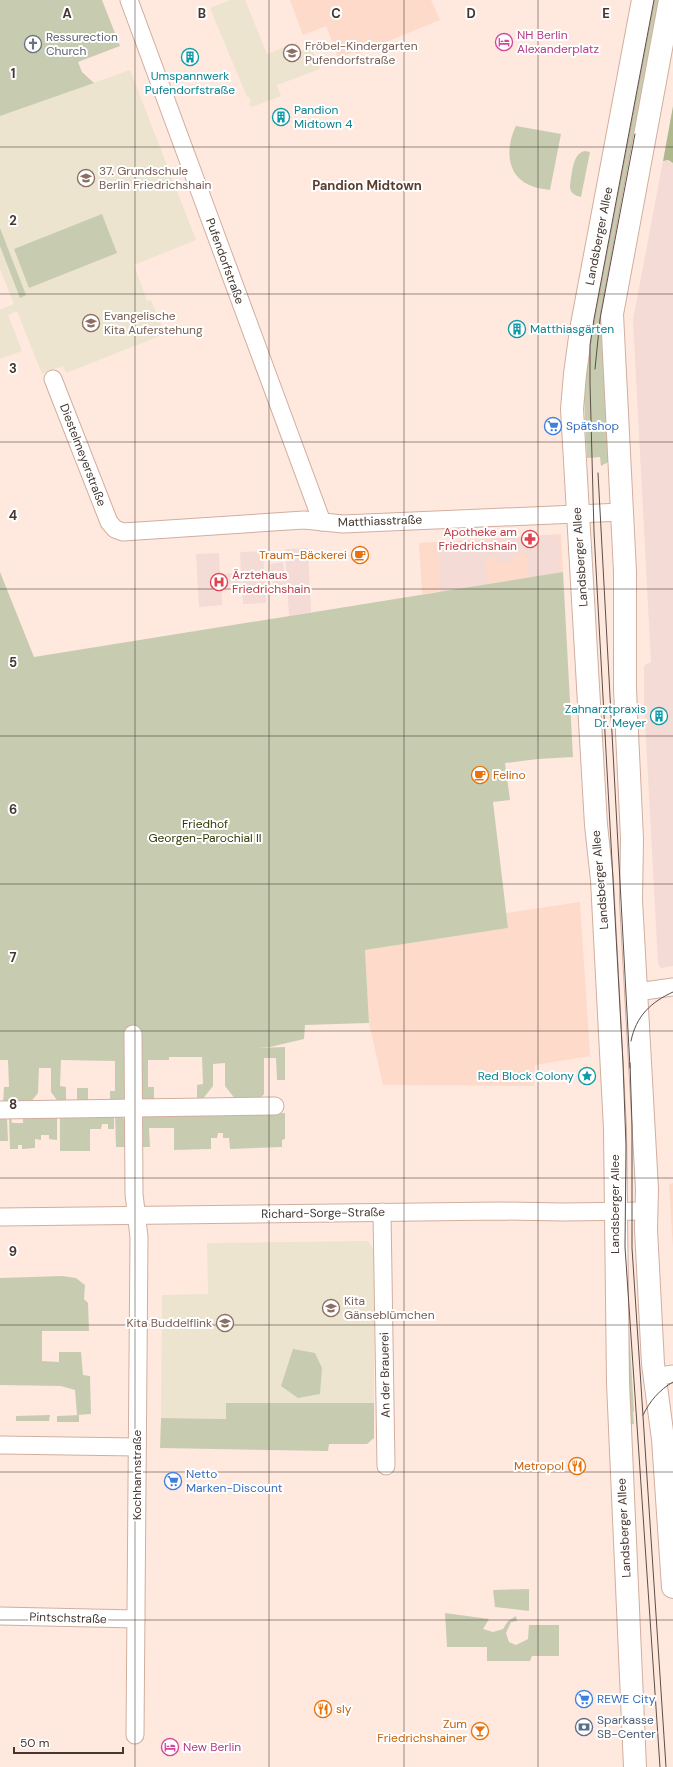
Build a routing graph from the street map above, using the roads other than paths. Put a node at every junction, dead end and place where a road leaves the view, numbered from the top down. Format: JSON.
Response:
{"nodes":[{"id":1,"x":129,"y":0,"type":"edge"},
{"id":2,"x":643,"y":0,"type":"edge"},
{"id":3,"x":670,"y":0,"type":"edge"},
{"id":4,"x":54,"y":379,"type":"dead end"},
{"id":5,"x":622,"y":512,"type":"junction"},
{"id":6,"x":577,"y":514,"type":"junction"},
{"id":7,"x":322,"y":522,"type":"junction"},
{"id":8,"x":115,"y":529,"type":"joint"},
{"id":9,"x":673,"y":987,"type":"edge"},
{"id":10,"x":637,"y":992,"type":"junction"},
{"id":11,"x":133,"y":1034,"type":"dead end"},
{"id":12,"x":275,"y":1106,"type":"dead end"},
{"id":13,"x":133,"y":1108,"type":"junction"},
{"id":14,"x":0,"y":1110,"type":"edge"},
{"id":15,"x":647,"y":1211,"type":"junction"},
{"id":16,"x":382,"y":1212,"type":"junction"},
{"id":17,"x":615,"y":1212,"type":"junction"},
{"id":18,"x":136,"y":1216,"type":"junction"},
{"id":19,"x":0,"y":1217,"type":"edge"},
{"id":20,"x":665,"y":1376,"type":"edge"},
{"id":21,"x":0,"y":1445,"type":"edge"},
{"id":22,"x":137,"y":1447,"type":"junction"},
{"id":23,"x":386,"y":1466,"type":"dead end"},
{"id":24,"x":673,"y":1587,"type":"edge"},
{"id":25,"x":2,"y":1616,"type":"edge"},
{"id":26,"x":136,"y":1619,"type":"junction"},
{"id":27,"x":135,"y":1735,"type":"dead end"},
{"id":28,"x":635,"y":1767,"type":"edge"}],
"edges":[{"from":1,"to":7,"type":"street","name":"Pufendorfstraße"},
{"from":2,"to":6,"type":"main road","name":"Landsberger Allee"},
{"from":3,"to":5,"type":"main road"},
{"from":4,"to":8,"type":"street","name":"Diestelmeyerstraße"},
{"from":5,"to":6,"type":"street","name":"Matthiasstraße"},
{"from":5,"to":10,"type":"main road"},
{"from":6,"to":7,"type":"street","name":"Matthiasstraße"},
{"from":6,"to":17,"type":"main road","name":"Landsberger Allee"},
{"from":7,"to":8,"type":"street","name":"Matthiasstraße"},
{"from":9,"to":10,"type":"street"},
{"from":10,"to":15,"type":"main road"},
{"from":11,"to":13,"type":"street","name":"Kochhannstraße"},
{"from":12,"to":13,"type":"street"},
{"from":13,"to":14,"type":"street"},
{"from":13,"to":18,"type":"street","name":"Kochhannstraße"},
{"from":15,"to":17,"type":"street","name":"Richard-Sorge-Straße"},
{"from":15,"to":20,"type":"main road"},
{"from":16,"to":17,"type":"street","name":"Richard-Sorge-Straße"},
{"from":16,"to":18,"type":"street","name":"Richard-Sorge-Straße"},
{"from":16,"to":23,"type":"street","name":"An der Brauerei"},
{"from":17,"to":28,"type":"main road","name":"Landsberger Allee"},
{"from":18,"to":19,"type":"street","name":"Richard-Sorge-Straße"},
{"from":18,"to":22,"type":"street","name":"Kochhannstraße"},
{"from":20,"to":24,"type":"main road"},
{"from":21,"to":22,"type":"street"},
{"from":22,"to":26,"type":"street","name":"Kochhannstraße"},
{"from":25,"to":26,"type":"street","name":"Pintschstraße"},
{"from":26,"to":27,"type":"street","name":"Kochhannstraße"}]}
